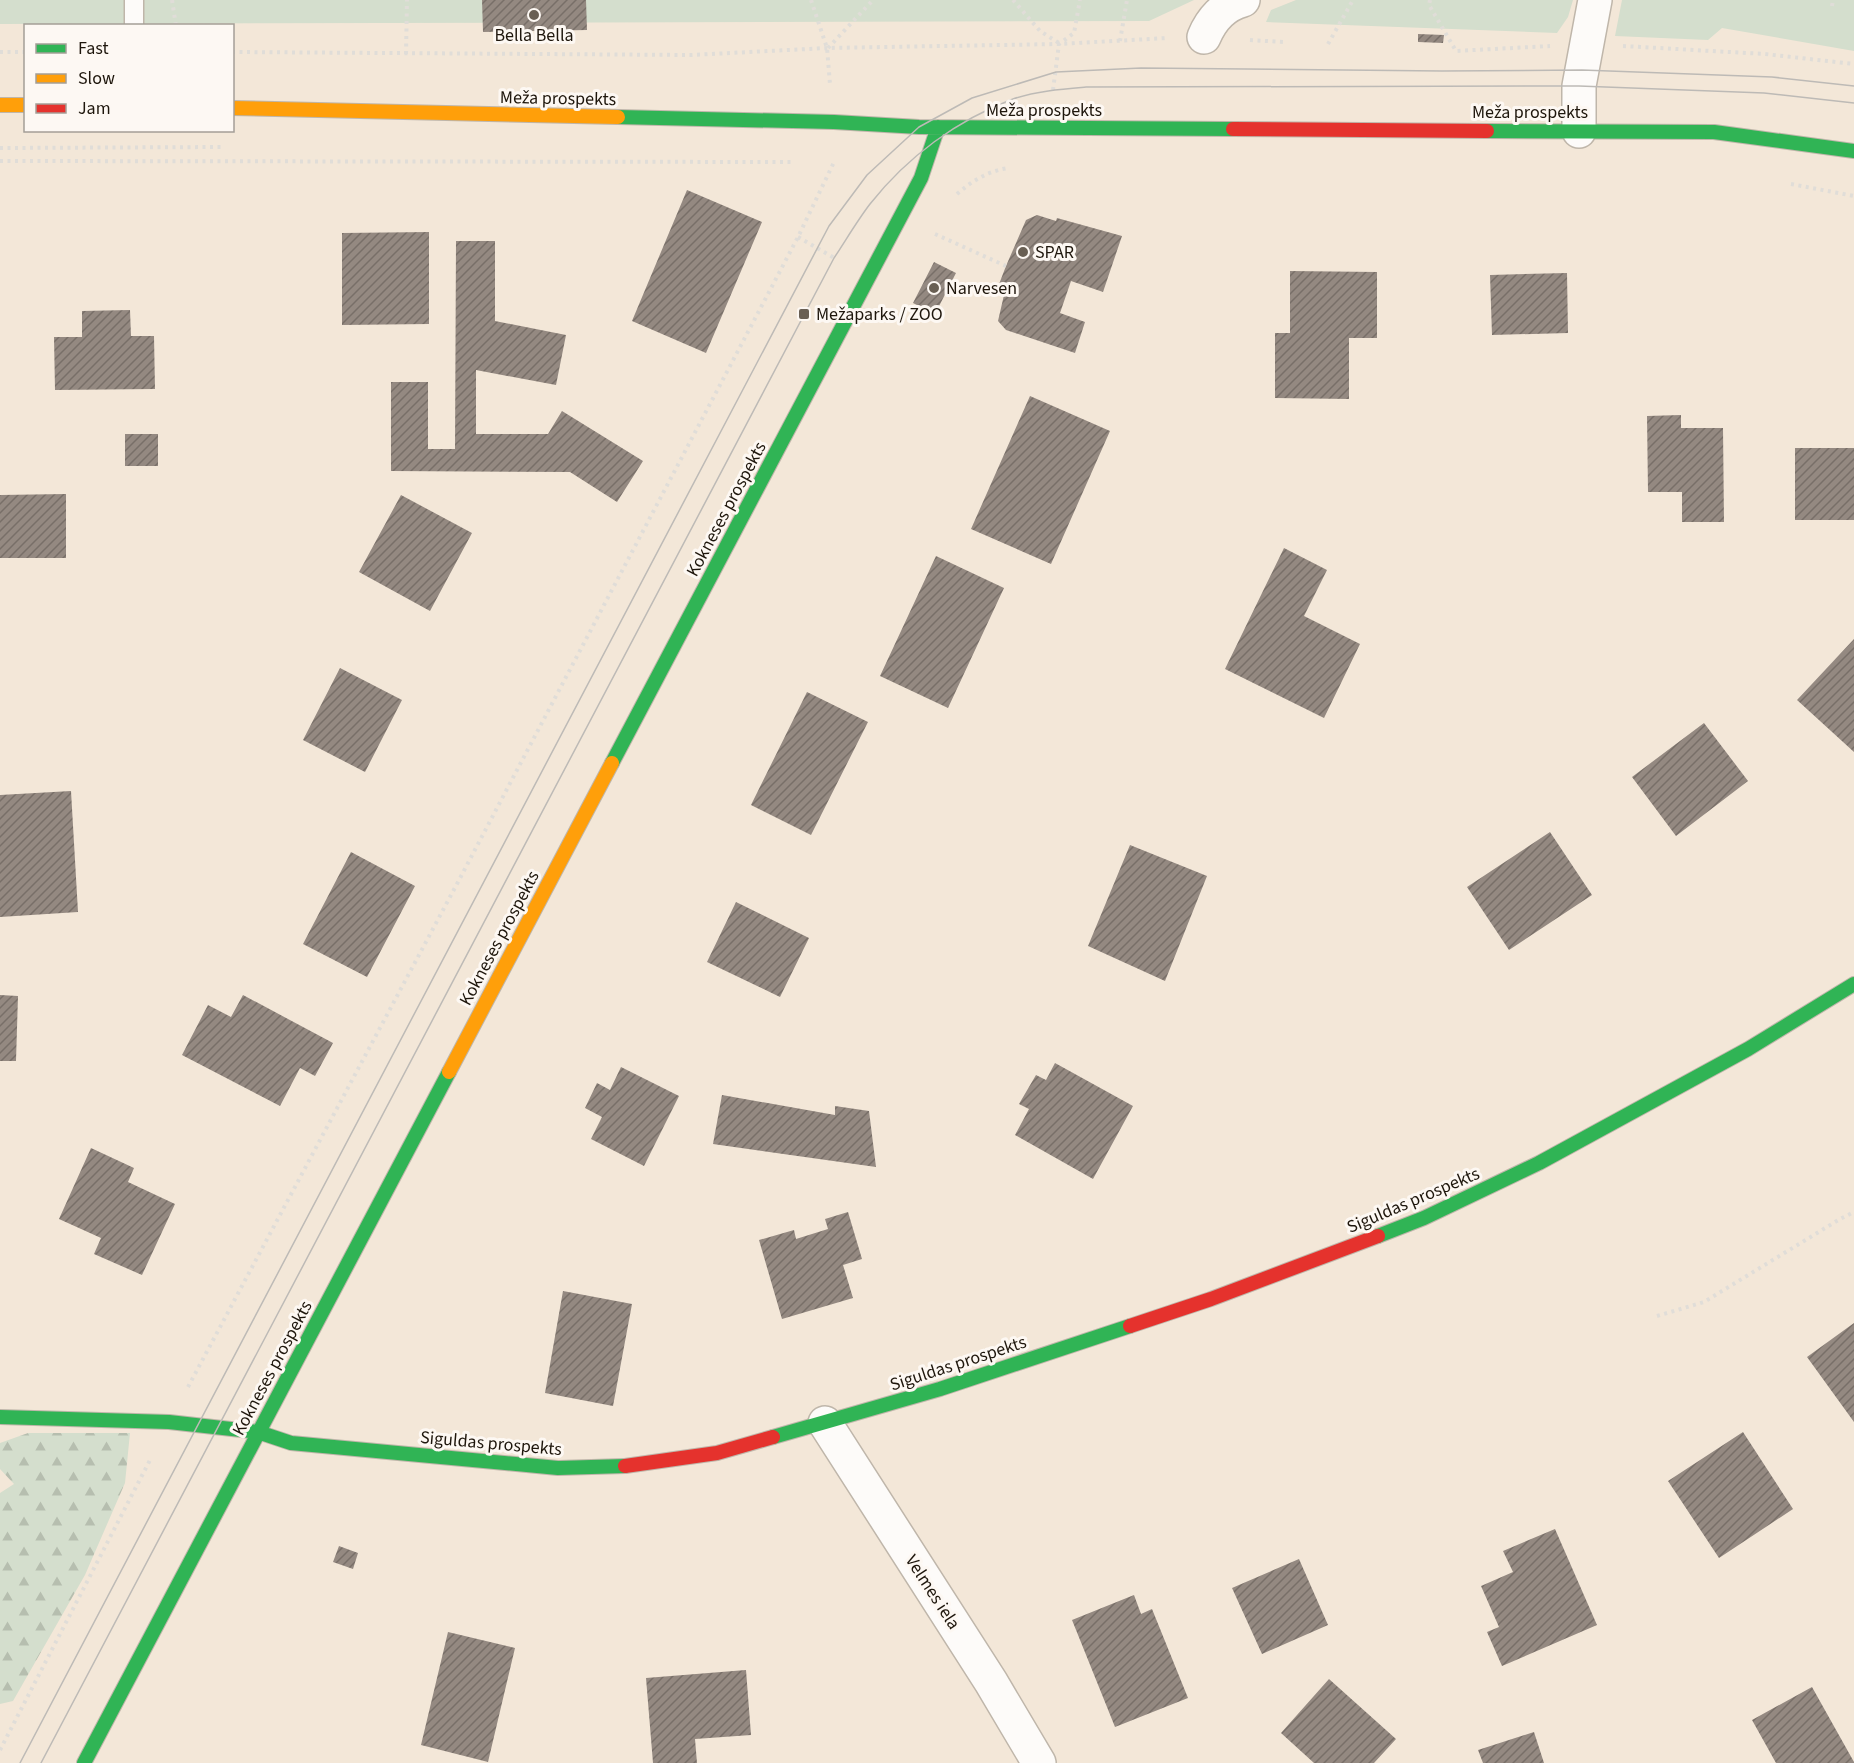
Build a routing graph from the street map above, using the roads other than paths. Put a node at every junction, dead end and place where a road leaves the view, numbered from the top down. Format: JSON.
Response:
{"nodes":[{"id":1,"x":134,"y":0,"type":"edge"},
{"id":2,"x":1243,"y":0,"type":"edge"},
{"id":3,"x":1594,"y":0,"type":"edge"},
{"id":4,"x":134,"y":24,"type":"edge"},
{"id":5,"x":1204,"y":37,"type":"road end"},
{"id":6,"x":0,"y":105,"type":"edge"},
{"id":7,"x":24,"y":105,"type":"edge"},
{"id":8,"x":234,"y":108,"type":"edge"},
{"id":9,"x":938,"y":127,"type":"junction"},
{"id":10,"x":1578,"y":130,"type":"junction"},
{"id":11,"x":1854,"y":151,"type":"edge"},
{"id":12,"x":1854,"y":984,"type":"edge"},
{"id":13,"x":0,"y":1417,"type":"edge"},
{"id":14,"x":825,"y":1423,"type":"junction"},
{"id":15,"x":258,"y":1432,"type":"junction"},
{"id":16,"x":84,"y":1763,"type":"edge"},
{"id":17,"x":1039,"y":1763,"type":"edge"}],
"edges":[{"from":1,"to":4,"type":"lane"},
{"from":2,"to":5,"type":"street"},
{"from":3,"to":10,"type":"street"},
{"from":6,"to":7,"type":"street"},
{"from":8,"to":9,"type":"street","name":"Meža prospekts"},
{"from":9,"to":10,"type":"street","name":"Meža prospekts"},
{"from":9,"to":15,"type":"street","name":"Kokneses prospekts"},
{"from":10,"to":11,"type":"street","name":"Meža prospekts"},
{"from":12,"to":14,"type":"street","name":"Siguldas prospekts"},
{"from":13,"to":15,"type":"street","name":"Siguldas prospekts"},
{"from":14,"to":15,"type":"street","name":"Siguldas prospekts"},
{"from":14,"to":17,"type":"street","name":"Velmes iela"},
{"from":15,"to":16,"type":"street","name":"Kokneses prospekts"}]}
